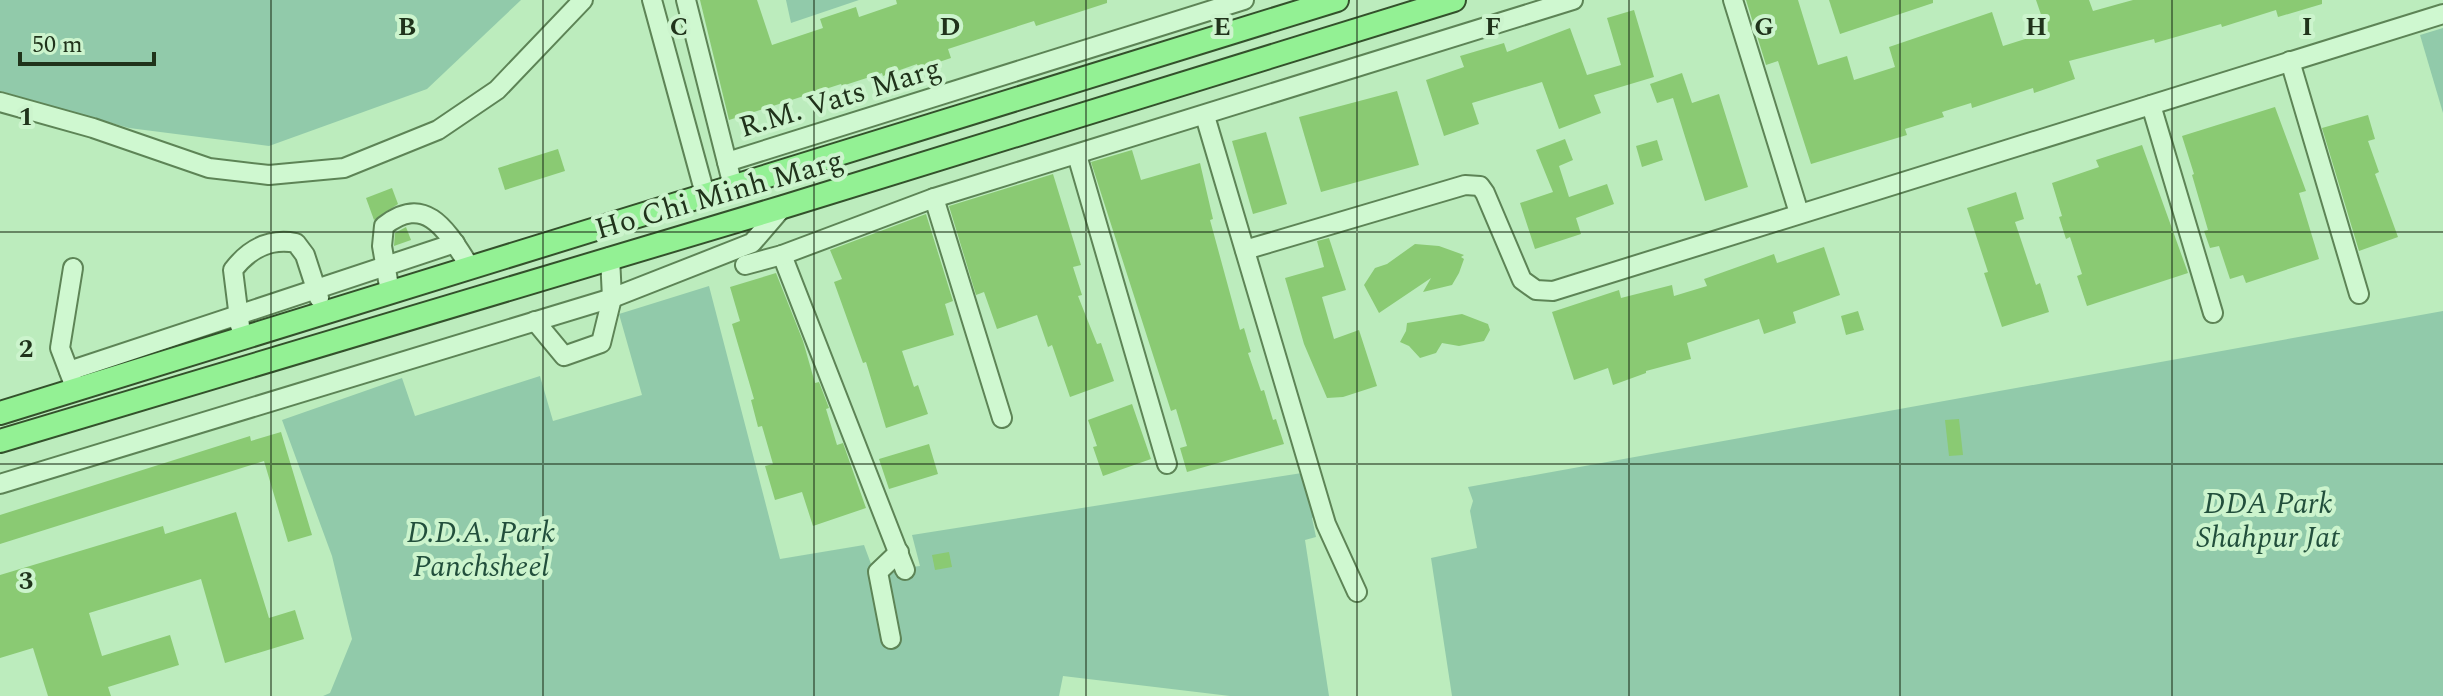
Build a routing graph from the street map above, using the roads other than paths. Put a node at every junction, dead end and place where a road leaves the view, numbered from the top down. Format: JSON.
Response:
{"nodes":[{"id":1,"x":583,"y":0,"type":"edge"},
{"id":2,"x":652,"y":0,"type":"edge"},
{"id":3,"x":686,"y":0,"type":"edge"},
{"id":4,"x":1244,"y":0,"type":"edge"},
{"id":5,"x":1337,"y":0,"type":"edge"},
{"id":6,"x":1454,"y":0,"type":"edge"},
{"id":7,"x":1573,"y":0,"type":"edge"},
{"id":8,"x":1733,"y":0,"type":"edge"},
{"id":9,"x":2443,"y":14,"type":"edge"},
{"id":10,"x":702,"y":61,"type":"junction"},
{"id":11,"x":2290,"y":61,"type":"junction"},
{"id":12,"x":671,"y":69,"type":"junction"},
{"id":13,"x":0,"y":102,"type":"edge"},
{"id":14,"x":2151,"y":105,"type":"junction"},
{"id":15,"x":1205,"y":116,"type":"junction"},
{"id":16,"x":717,"y":123,"type":"junction"},
{"id":17,"x":688,"y":129,"type":"junction"},
{"id":18,"x":1077,"y":155,"type":"junction"},
{"id":19,"x":727,"y":162,"type":"junction"},
{"id":20,"x":733,"y":186,"type":"junction"},
{"id":21,"x":705,"y":194,"type":"junction"},
{"id":22,"x":934,"y":198,"type":"junction"},
{"id":23,"x":783,"y":207,"type":"junction"},
{"id":24,"x":1799,"y":213,"type":"junction"},
{"id":25,"x":455,"y":243,"type":"junction"},
{"id":26,"x":1245,"y":250,"type":"junction"},
{"id":27,"x":782,"y":255,"type":"junction"},
{"id":28,"x":610,"y":257,"type":"junction"},
{"id":29,"x":386,"y":265,"type":"junction"},
{"id":30,"x":745,"y":265,"type":"dead end"},
{"id":31,"x":470,"y":267,"type":"junction"},
{"id":32,"x":73,"y":268,"type":"dead end"},
{"id":33,"x":316,"y":289,"type":"junction"},
{"id":34,"x":390,"y":292,"type":"junction"},
{"id":35,"x":2359,"y":294,"type":"dead end"},
{"id":36,"x":612,"y":298,"type":"junction"},
{"id":37,"x":323,"y":312,"type":"junction"},
{"id":38,"x":2213,"y":313,"type":"dead end"},
{"id":39,"x":535,"y":321,"type":"junction"},
{"id":40,"x":240,"y":326,"type":"junction"},
{"id":41,"x":73,"y":380,"type":"junction"},
{"id":42,"x":0,"y":413,"type":"edge"},
{"id":43,"x":1002,"y":418,"type":"dead end"},
{"id":44,"x":0,"y":441,"type":"edge"},
{"id":45,"x":1167,"y":464,"type":"dead end"},
{"id":46,"x":0,"y":484,"type":"edge"},
{"id":47,"x":869,"y":559,"type":"dead end"},
{"id":48,"x":902,"y":561,"type":"junction"},
{"id":49,"x":1357,"y":592,"type":"dead end"},
{"id":50,"x":891,"y":639,"type":"dead end"}],
"edges":[{"from":1,"to":13,"type":"street"},
{"from":2,"to":12,"type":"street"},
{"from":3,"to":10,"type":"street"},
{"from":4,"to":19,"type":"street","name":"R.M. Vats Marg"},
{"from":5,"to":20,"type":"main road","name":"Ho Chi Minh Marg"},
{"from":6,"to":23,"type":"main road","name":"Ho Chi Minh Marg"},
{"from":7,"to":15,"type":"street"},
{"from":8,"to":24,"type":"street"},
{"from":9,"to":11,"type":"street"},
{"from":10,"to":12,"type":"street"},
{"from":10,"to":16,"type":"street"},
{"from":11,"to":14,"type":"street"},
{"from":11,"to":35,"type":"street"},
{"from":12,"to":17,"type":"street"},
{"from":14,"to":24,"type":"street"},
{"from":14,"to":38,"type":"street"},
{"from":15,"to":18,"type":"street"},
{"from":15,"to":26,"type":"street"},
{"from":16,"to":17,"type":"street"},
{"from":16,"to":19,"type":"street"},
{"from":17,"to":21,"type":"street"},
{"from":18,"to":22,"type":"street"},
{"from":18,"to":45,"type":"street"},
{"from":19,"to":20,"type":"street"},
{"from":20,"to":21,"type":"main road","name":"Ho Chi Minh Marg"},
{"from":21,"to":31,"type":"main road","name":"Ho Chi Minh Marg"},
{"from":22,"to":27,"type":"street"},
{"from":22,"to":43,"type":"street"},
{"from":23,"to":28,"type":"main road","name":"Ho Chi Minh Marg"},
{"from":23,"to":36,"type":"street"},
{"from":24,"to":26,"type":"street"},
{"from":25,"to":29,"type":"street"},
{"from":25,"to":29,"type":"street"},
{"from":25,"to":31,"type":"street"},
{"from":26,"to":49,"type":"street"},
{"from":27,"to":30,"type":"street"},
{"from":27,"to":48,"type":"street"},
{"from":28,"to":36,"type":"street"},
{"from":28,"to":44,"type":"main road","name":"Ho Chi Minh Marg"},
{"from":29,"to":33,"type":"street"},
{"from":29,"to":34,"type":"street"},
{"from":31,"to":34,"type":"main road","name":"Ho Chi Minh Marg"},
{"from":32,"to":41,"type":"street"},
{"from":33,"to":37,"type":"street"},
{"from":33,"to":40,"type":"street"},
{"from":33,"to":40,"type":"street"},
{"from":34,"to":37,"type":"main road","name":"Ho Chi Minh Marg"},
{"from":36,"to":39,"type":"street"},
{"from":36,"to":39,"type":"street"},
{"from":37,"to":40,"type":"main road","name":"Ho Chi Minh Marg"},
{"from":39,"to":46,"type":"street"},
{"from":40,"to":41,"type":"main road","name":"Ho Chi Minh Marg"},
{"from":41,"to":42,"type":"main road","name":"Ho Chi Minh Marg"},
{"from":47,"to":48,"type":"street"},
{"from":48,"to":50,"type":"street"}]}
